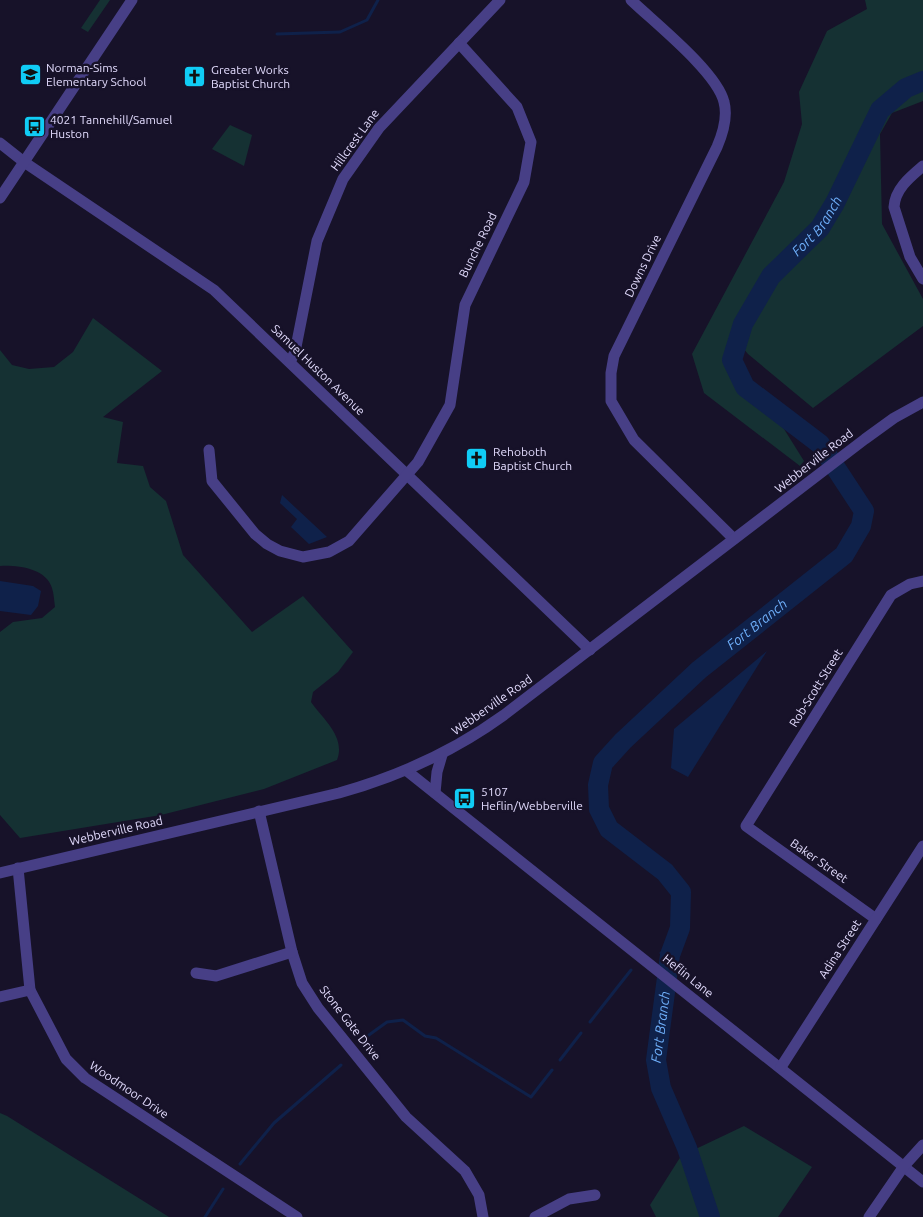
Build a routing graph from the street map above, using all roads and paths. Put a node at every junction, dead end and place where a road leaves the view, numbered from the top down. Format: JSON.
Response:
{"nodes":[{"id":1,"x":132,"y":0,"type":"edge"},
{"id":2,"x":500,"y":0,"type":"edge"},
{"id":3,"x":631,"y":0,"type":"edge"},
{"id":4,"x":459,"y":43,"type":"junction"},
{"id":5,"x":0,"y":143,"type":"edge"},
{"id":6,"x":24,"y":162,"type":"junction"},
{"id":7,"x":923,"y":166,"type":"edge"},
{"id":8,"x":0,"y":198,"type":"edge"},
{"id":9,"x":923,"y":279,"type":"edge"},
{"id":10,"x":290,"y":362,"type":"junction"},
{"id":11,"x":923,"y":402,"type":"edge"},
{"id":12,"x":209,"y":450,"type":"dead end"},
{"id":13,"x":409,"y":475,"type":"junction"},
{"id":14,"x":734,"y":539,"type":"junction"},
{"id":15,"x":923,"y":581,"type":"edge"},
{"id":16,"x":590,"y":650,"type":"junction"},
{"id":17,"x":442,"y":754,"type":"junction"},
{"id":18,"x":407,"y":771,"type":"junction"},
{"id":19,"x":435,"y":793,"type":"junction"},
{"id":20,"x":259,"y":811,"type":"junction"},
{"id":21,"x":746,"y":826,"type":"joint"},
{"id":22,"x":923,"y":846,"type":"edge"},
{"id":23,"x":18,"y":868,"type":"junction"},
{"id":24,"x":0,"y":874,"type":"edge"},
{"id":25,"x":876,"y":919,"type":"junction"},
{"id":26,"x":292,"y":952,"type":"junction"},
{"id":27,"x":196,"y":972,"type":"dead end"},
{"id":28,"x":30,"y":990,"type":"junction"},
{"id":29,"x":0,"y":998,"type":"edge"},
{"id":30,"x":781,"y":1067,"type":"junction"},
{"id":31,"x":923,"y":1145,"type":"edge"},
{"id":32,"x":904,"y":1166,"type":"junction"},
{"id":33,"x":923,"y":1182,"type":"edge"},
{"id":34,"x":595,"y":1195,"type":"dead end"},
{"id":35,"x":297,"y":1217,"type":"edge"},
{"id":36,"x":483,"y":1217,"type":"edge"},
{"id":37,"x":535,"y":1217,"type":"edge"},
{"id":38,"x":869,"y":1217,"type":"edge"}],
"edges":[{"from":1,"to":6,"type":"street"},
{"from":2,"to":4,"type":"street","name":"Hillcrest Lane"},
{"from":3,"to":14,"type":"street","name":"Downs Drive"},
{"from":4,"to":10,"type":"street","name":"Hillcrest Lane"},
{"from":4,"to":13,"type":"street","name":"Bunche Road"},
{"from":5,"to":6,"type":"street","name":"Samuel Huston Avenue"},
{"from":6,"to":8,"type":"street"},
{"from":6,"to":10,"type":"street","name":"Samuel Huston Avenue"},
{"from":7,"to":9,"type":"street"},
{"from":10,"to":13,"type":"street","name":"Samuel Huston Avenue"},
{"from":11,"to":14,"type":"street","name":"Webberville Road"},
{"from":12,"to":13,"type":"street","name":"Bunche Road"},
{"from":13,"to":16,"type":"street","name":"Samuel Huston Avenue"},
{"from":14,"to":16,"type":"street","name":"Webberville Road"},
{"from":15,"to":21,"type":"street","name":"Rob-Scott Street"},
{"from":16,"to":17,"type":"street","name":"Webberville Road"},
{"from":17,"to":18,"type":"street","name":"Webberville Road"},
{"from":17,"to":19,"type":"street"},
{"from":18,"to":19,"type":"street","name":"Heflin Lane"},
{"from":18,"to":20,"type":"street","name":"Webberville Road"},
{"from":19,"to":30,"type":"street","name":"Heflin Lane"},
{"from":20,"to":23,"type":"street","name":"Webberville Road"},
{"from":20,"to":26,"type":"street","name":"Stone Gate Drive"},
{"from":21,"to":25,"type":"street","name":"Baker Street"},
{"from":22,"to":25,"type":"street","name":"Adina Street"},
{"from":23,"to":24,"type":"street","name":"Webberville Road"},
{"from":23,"to":28,"type":"street","name":"Woodmoor Drive"},
{"from":25,"to":30,"type":"street","name":"Adina Street"},
{"from":26,"to":27,"type":"street"},
{"from":26,"to":36,"type":"street","name":"Stone Gate Drive"},
{"from":28,"to":29,"type":"street"},
{"from":28,"to":35,"type":"street","name":"Woodmoor Drive"},
{"from":30,"to":32,"type":"street","name":"Heflin Lane"},
{"from":31,"to":32,"type":"street"},
{"from":32,"to":33,"type":"street","name":"Heflin Lane"},
{"from":32,"to":38,"type":"street"},
{"from":34,"to":37,"type":"street"}]}
